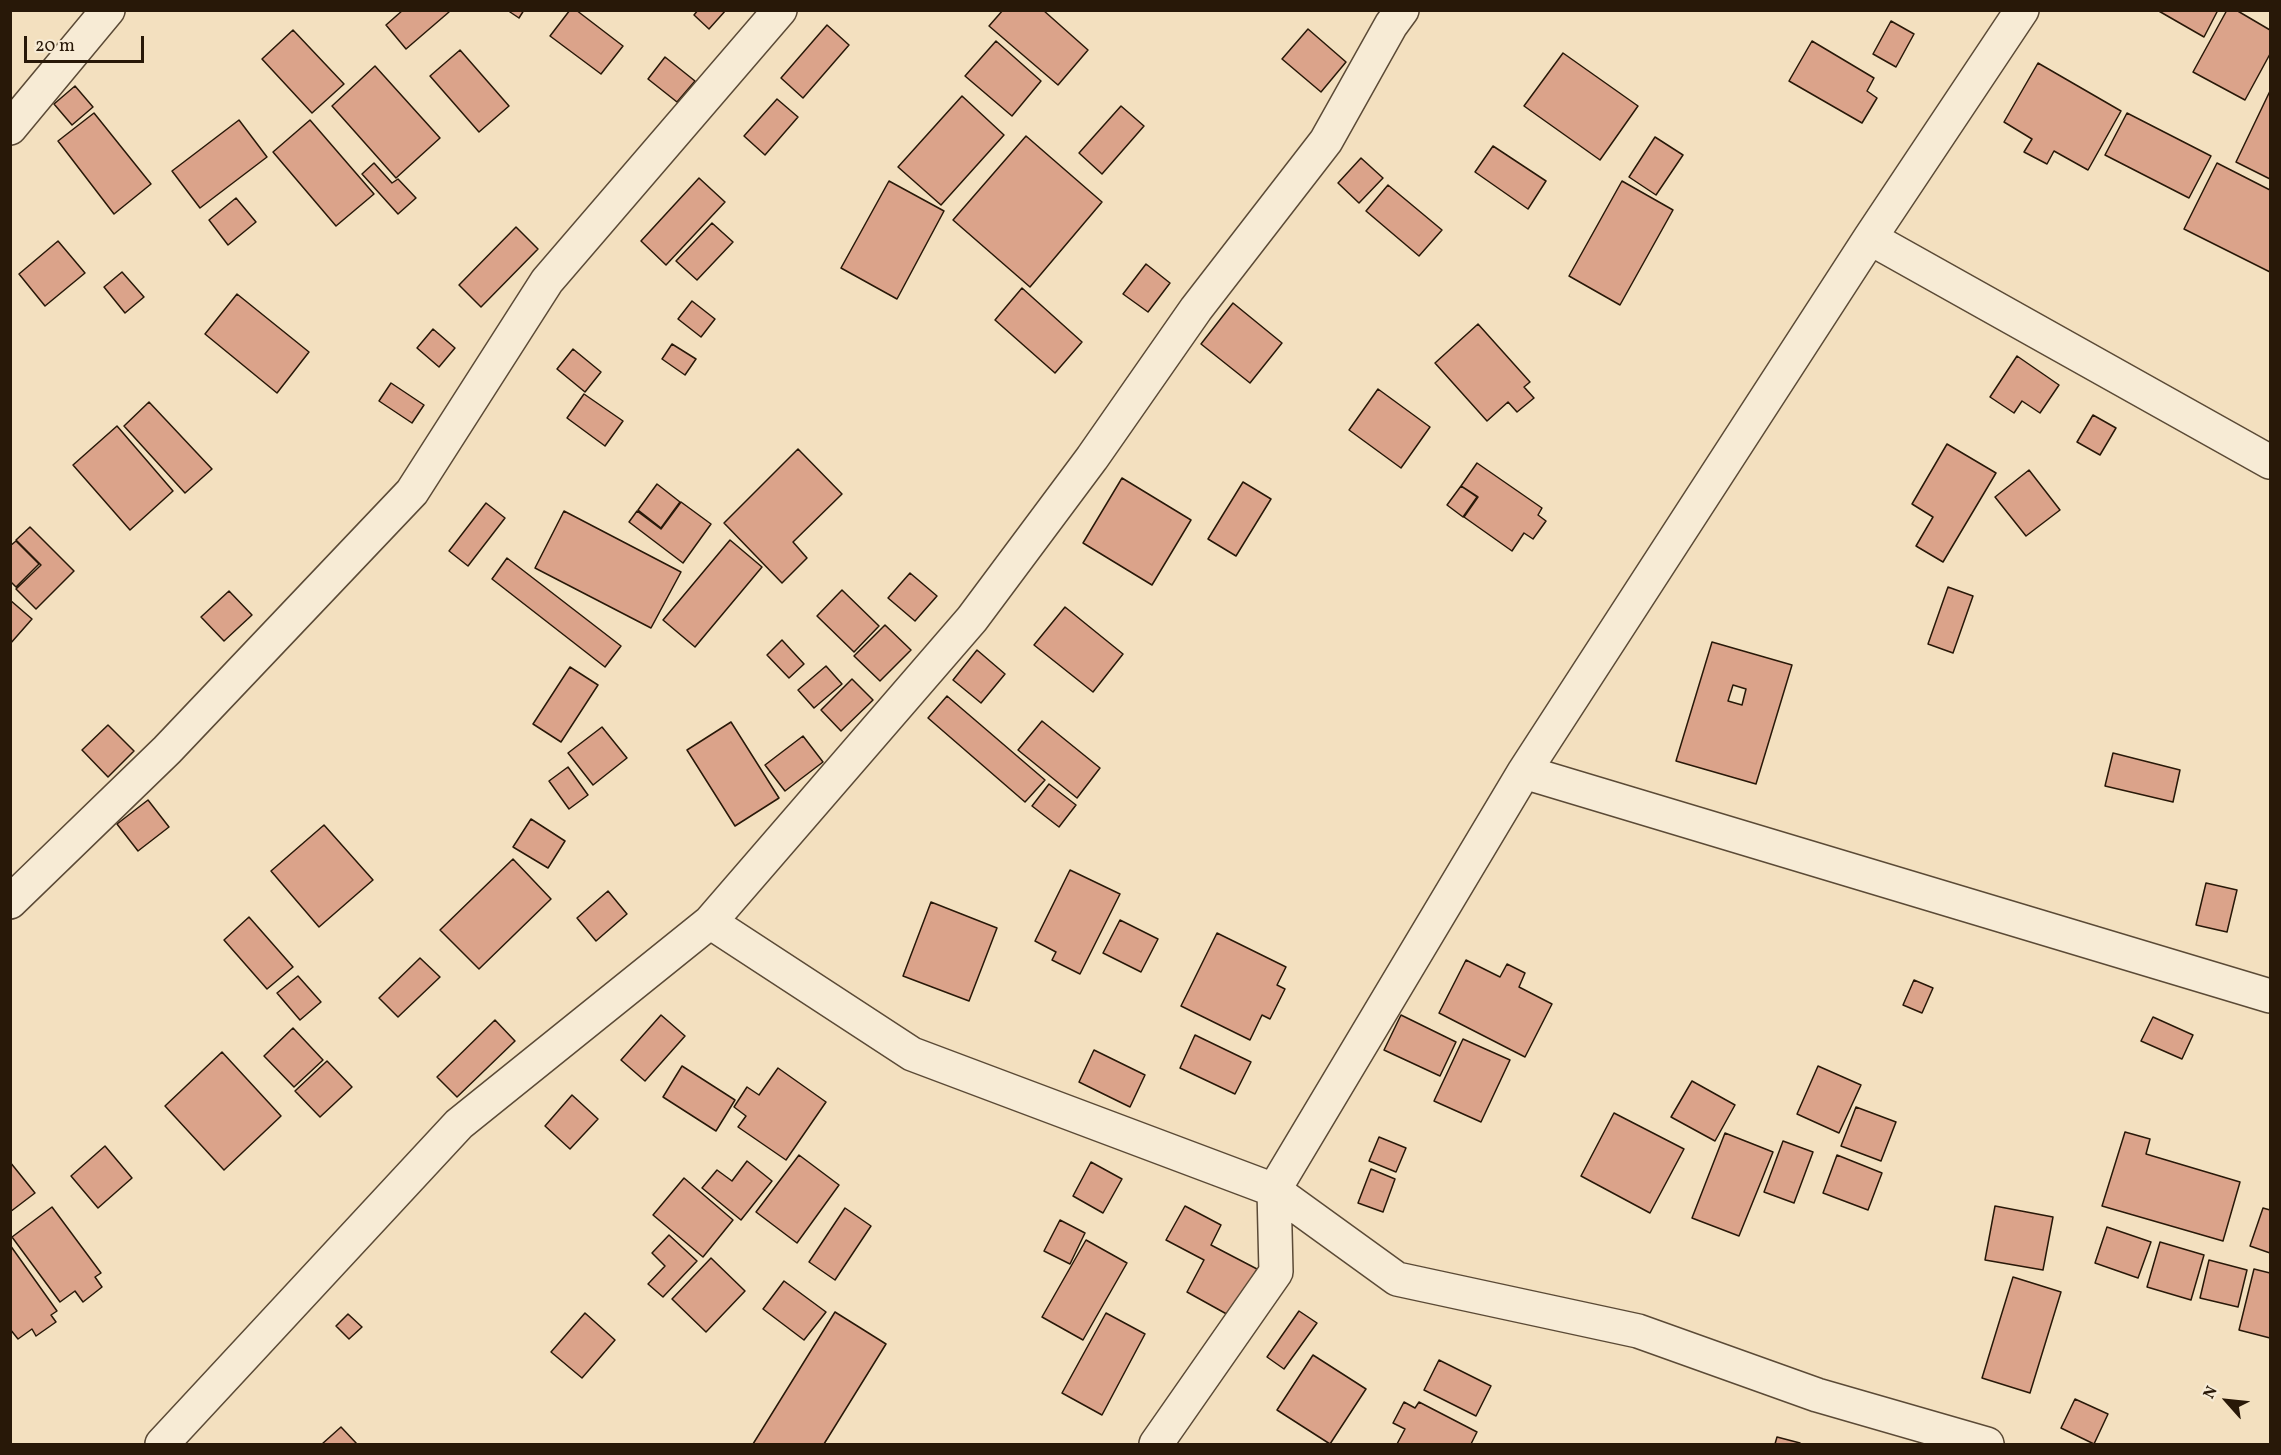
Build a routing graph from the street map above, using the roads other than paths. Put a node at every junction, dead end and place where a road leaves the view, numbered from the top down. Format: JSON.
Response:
{"nodes":[{"id":1,"x":108,"y":10,"type":"edge"},
{"id":2,"x":780,"y":10,"type":"edge"},
{"id":3,"x":1402,"y":10,"type":"edge"},
{"id":4,"x":2022,"y":10,"type":"edge"},
{"id":5,"x":10,"y":128,"type":"edge"},
{"id":6,"x":1870,"y":238,"type":"junction"},
{"id":7,"x":2271,"y":462,"type":"edge"},
{"id":8,"x":1524,"y":772,"type":"junction"},
{"id":9,"x":10,"y":902,"type":"edge"},
{"id":10,"x":710,"y":922,"type":"junction"},
{"id":11,"x":2271,"y":996,"type":"edge"},
{"id":12,"x":1274,"y":1190,"type":"junction"},
{"id":13,"x":162,"y":1444,"type":"edge"},
{"id":14,"x":1156,"y":1444,"type":"edge"},
{"id":15,"x":1987,"y":1444,"type":"edge"}],
"edges":[{"from":1,"to":5,"type":"street"},
{"from":2,"to":9,"type":"street"},
{"from":3,"to":10,"type":"street"},
{"from":4,"to":6,"type":"street"},
{"from":6,"to":7,"type":"street"},
{"from":6,"to":8,"type":"street"},
{"from":8,"to":11,"type":"street"},
{"from":8,"to":12,"type":"street"},
{"from":10,"to":12,"type":"street"},
{"from":10,"to":13,"type":"street"},
{"from":12,"to":14,"type":"street"},
{"from":12,"to":15,"type":"street"}]}
